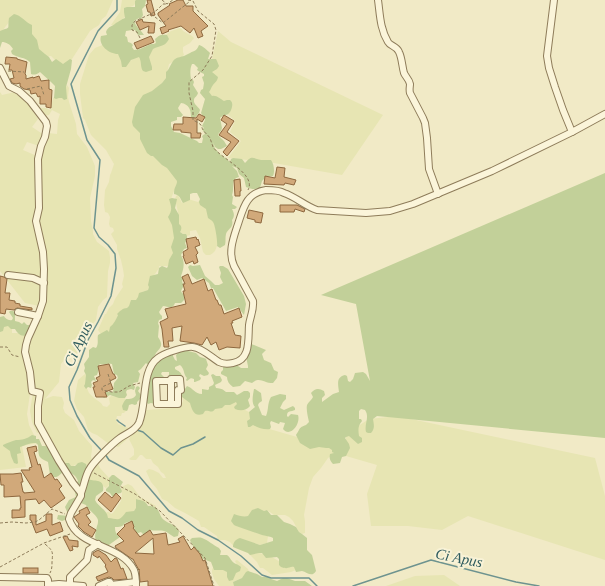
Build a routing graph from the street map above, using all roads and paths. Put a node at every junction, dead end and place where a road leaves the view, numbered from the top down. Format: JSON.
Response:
{"nodes":[{"id":1,"x":162,"y":0,"type":"edge"},
{"id":2,"x":173,"y":0,"type":"edge"},
{"id":3,"x":378,"y":0,"type":"edge"},
{"id":4,"x":554,"y":0,"type":"edge"},
{"id":5,"x":189,"y":1,"type":"edge"},
{"id":6,"x":167,"y":4,"type":"junction"},
{"id":7,"x":151,"y":14,"type":"junction"},
{"id":8,"x":140,"y":38,"type":"dead end"},
{"id":9,"x":1,"y":69,"type":"edge"},
{"id":10,"x":24,"y":72,"type":"dead end"},
{"id":11,"x":44,"y":95,"type":"dead end"},
{"id":12,"x":24,"y":96,"type":"junction"},
{"id":13,"x":605,"y":114,"type":"edge"},
{"id":14,"x":572,"y":132,"type":"junction"},
{"id":15,"x":438,"y":194,"type":"junction"},
{"id":16,"x":250,"y":198,"type":"junction"},
{"id":17,"x":8,"y":275,"type":"dead end"},
{"id":18,"x":44,"y":282,"type":"junction"},
{"id":19,"x":18,"y":312,"type":"dead end"},
{"id":20,"x":38,"y":316,"type":"junction"},
{"id":21,"x":0,"y":347,"type":"edge"},
{"id":22,"x":27,"y":359,"type":"junction"},
{"id":23,"x":167,"y":373,"type":"dead end"},
{"id":24,"x":108,"y":374,"type":"dead end"},
{"id":25,"x":169,"y":381,"type":"junction"},
{"id":26,"x":146,"y":383,"type":"junction"},
{"id":27,"x":178,"y":390,"type":"junction"},
{"id":28,"x":171,"y":392,"type":"junction"},
{"id":29,"x":157,"y":395,"type":"junction"},
{"id":30,"x":171,"y":404,"type":"junction"},
{"id":31,"x":88,"y":470,"type":"junction"},
{"id":32,"x":81,"y":493,"type":"junction"},
{"id":33,"x":70,"y":516,"type":"junction"},
{"id":34,"x":0,"y":523,"type":"edge"},
{"id":35,"x":75,"y":531,"type":"junction"},
{"id":36,"x":44,"y":543,"type":"junction"},
{"id":37,"x":98,"y":544,"type":"junction"},
{"id":38,"x":0,"y":567,"type":"edge"},
{"id":39,"x":0,"y":578,"type":"edge"},
{"id":40,"x":47,"y":578,"type":"junction"},
{"id":41,"x":136,"y":584,"type":"edge"},
{"id":42,"x":48,"y":585,"type":"edge"},
{"id":43,"x":70,"y":585,"type":"junction"},
{"id":44,"x":83,"y":586,"type":"edge"},
{"id":45,"x":99,"y":586,"type":"edge"},
{"id":46,"x":214,"y":586,"type":"edge"}],
"edges":[{"from":1,"to":6,"type":"path"},
{"from":2,"to":6,"type":"path"},
{"from":3,"to":15,"type":"street"},
{"from":4,"to":14,"type":"street"},
{"from":5,"to":7,"type":"path"},
{"from":5,"to":16,"type":"path"},
{"from":6,"to":7,"type":"path"},
{"from":7,"to":8,"type":"path"},
{"from":9,"to":10,"type":"path"},
{"from":9,"to":12,"type":"street"},
{"from":11,"to":12,"type":"path"},
{"from":12,"to":18,"type":"street"},
{"from":13,"to":14,"type":"street"},
{"from":14,"to":15,"type":"street"},
{"from":15,"to":16,"type":"street"},
{"from":16,"to":26,"type":"street"},
{"from":17,"to":18,"type":"street"},
{"from":18,"to":20,"type":"street"},
{"from":19,"to":20,"type":"street"},
{"from":20,"to":22,"type":"street"},
{"from":21,"to":22,"type":"path"},
{"from":22,"to":32,"type":"street"},
{"from":23,"to":25,"type":"street"},
{"from":24,"to":26,"type":"path"},
{"from":25,"to":27,"type":"street"},
{"from":25,"to":28,"type":"street"},
{"from":25,"to":29,"type":"street"},
{"from":26,"to":31,"type":"street"},
{"from":27,"to":28,"type":"street"},
{"from":27,"to":30,"type":"street"},
{"from":28,"to":29,"type":"street"},
{"from":28,"to":30,"type":"street"},
{"from":29,"to":30,"type":"street"},
{"from":31,"to":32,"type":"street"},
{"from":31,"to":46,"type":"path"},
{"from":32,"to":33,"type":"street"},
{"from":33,"to":34,"type":"path"},
{"from":33,"to":35,"type":"street"},
{"from":35,"to":36,"type":"path"},
{"from":35,"to":37,"type":"street"},
{"from":36,"to":38,"type":"path"},
{"from":36,"to":40,"type":"path"},
{"from":37,"to":41,"type":"street"},
{"from":37,"to":43,"type":"street"},
{"from":39,"to":40,"type":"street"},
{"from":40,"to":42,"type":"street"},
{"from":41,"to":45,"type":"street"},
{"from":42,"to":43,"type":"street"},
{"from":43,"to":44,"type":"street"}]}
